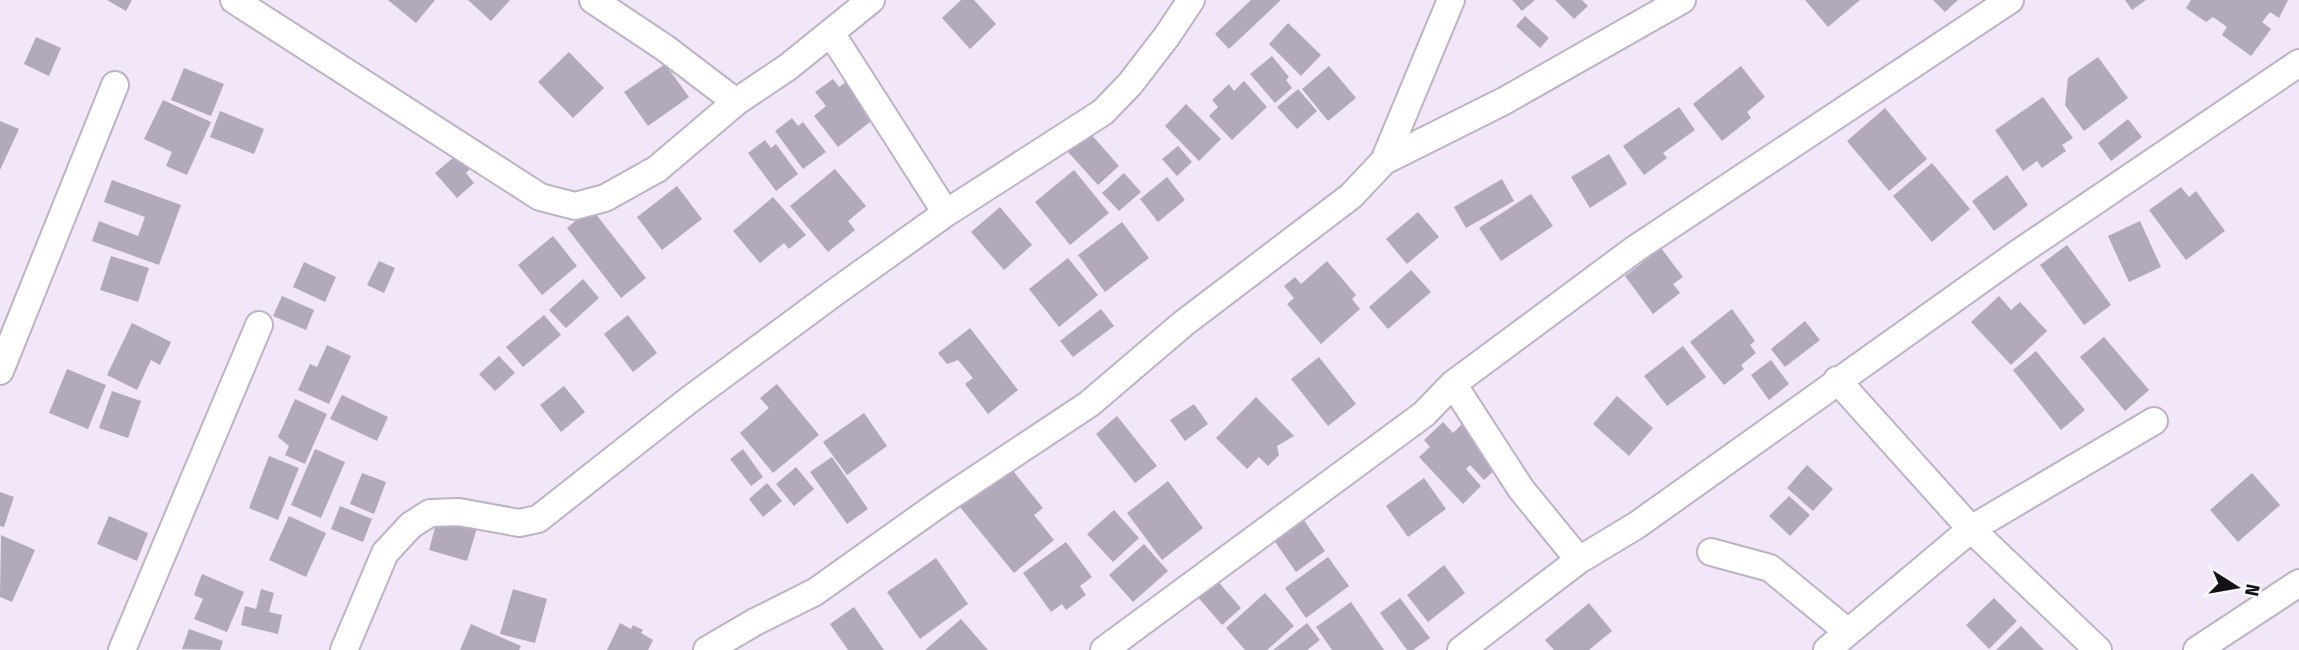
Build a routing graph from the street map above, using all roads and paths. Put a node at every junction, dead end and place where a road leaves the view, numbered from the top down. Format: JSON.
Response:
{"nodes":[{"id":1,"x":234,"y":0,"type":"edge"},
{"id":2,"x":593,"y":0,"type":"edge"},
{"id":3,"x":871,"y":0,"type":"edge"},
{"id":4,"x":1191,"y":0,"type":"edge"},
{"id":5,"x":1451,"y":0,"type":"edge"},
{"id":6,"x":1682,"y":0,"type":"edge"},
{"id":7,"x":2010,"y":0,"type":"edge"},
{"id":8,"x":831,"y":33,"type":"junction"},
{"id":9,"x":2299,"y":63,"type":"edge"},
{"id":10,"x":114,"y":85,"type":"dead end"},
{"id":11,"x":736,"y":102,"type":"junction"},
{"id":12,"x":1384,"y":161,"type":"junction"},
{"id":13,"x":946,"y":213,"type":"junction"},
{"id":14,"x":258,"y":325,"type":"dead end"},
{"id":15,"x":0,"y":371,"type":"edge"},
{"id":16,"x":1837,"y":380,"type":"junction"},
{"id":17,"x":1453,"y":384,"type":"junction"},
{"id":18,"x":2154,"y":421,"type":"dead end"},
{"id":19,"x":1971,"y":529,"type":"junction"},
{"id":20,"x":1711,"y":552,"type":"dead end"},
{"id":21,"x":1579,"y":560,"type":"junction"},
{"id":22,"x":2299,"y":583,"type":"edge"},
{"id":23,"x":1848,"y":632,"type":"junction"},
{"id":24,"x":122,"y":650,"type":"edge"},
{"id":25,"x":344,"y":650,"type":"edge"},
{"id":26,"x":707,"y":650,"type":"edge"},
{"id":27,"x":1104,"y":650,"type":"edge"},
{"id":28,"x":1461,"y":650,"type":"edge"},
{"id":29,"x":1827,"y":650,"type":"edge"},
{"id":30,"x":2098,"y":650,"type":"edge"},
{"id":31,"x":2197,"y":650,"type":"edge"}],
"edges":[{"from":1,"to":11,"type":"street"},
{"from":2,"to":11,"type":"street"},
{"from":3,"to":8,"type":"street"},
{"from":4,"to":13,"type":"street"},
{"from":5,"to":12,"type":"street"},
{"from":6,"to":12,"type":"street"},
{"from":7,"to":17,"type":"street"},
{"from":8,"to":11,"type":"street"},
{"from":8,"to":13,"type":"street"},
{"from":9,"to":16,"type":"street"},
{"from":10,"to":15,"type":"street"},
{"from":12,"to":26,"type":"street"},
{"from":13,"to":25,"type":"street"},
{"from":14,"to":24,"type":"street"},
{"from":16,"to":19,"type":"street"},
{"from":16,"to":21,"type":"street"},
{"from":17,"to":21,"type":"street"},
{"from":17,"to":27,"type":"street"},
{"from":18,"to":19,"type":"street"},
{"from":19,"to":23,"type":"street"},
{"from":19,"to":30,"type":"street"},
{"from":20,"to":23,"type":"street"},
{"from":21,"to":28,"type":"street"},
{"from":22,"to":31,"type":"street"},
{"from":23,"to":29,"type":"street"}]}
